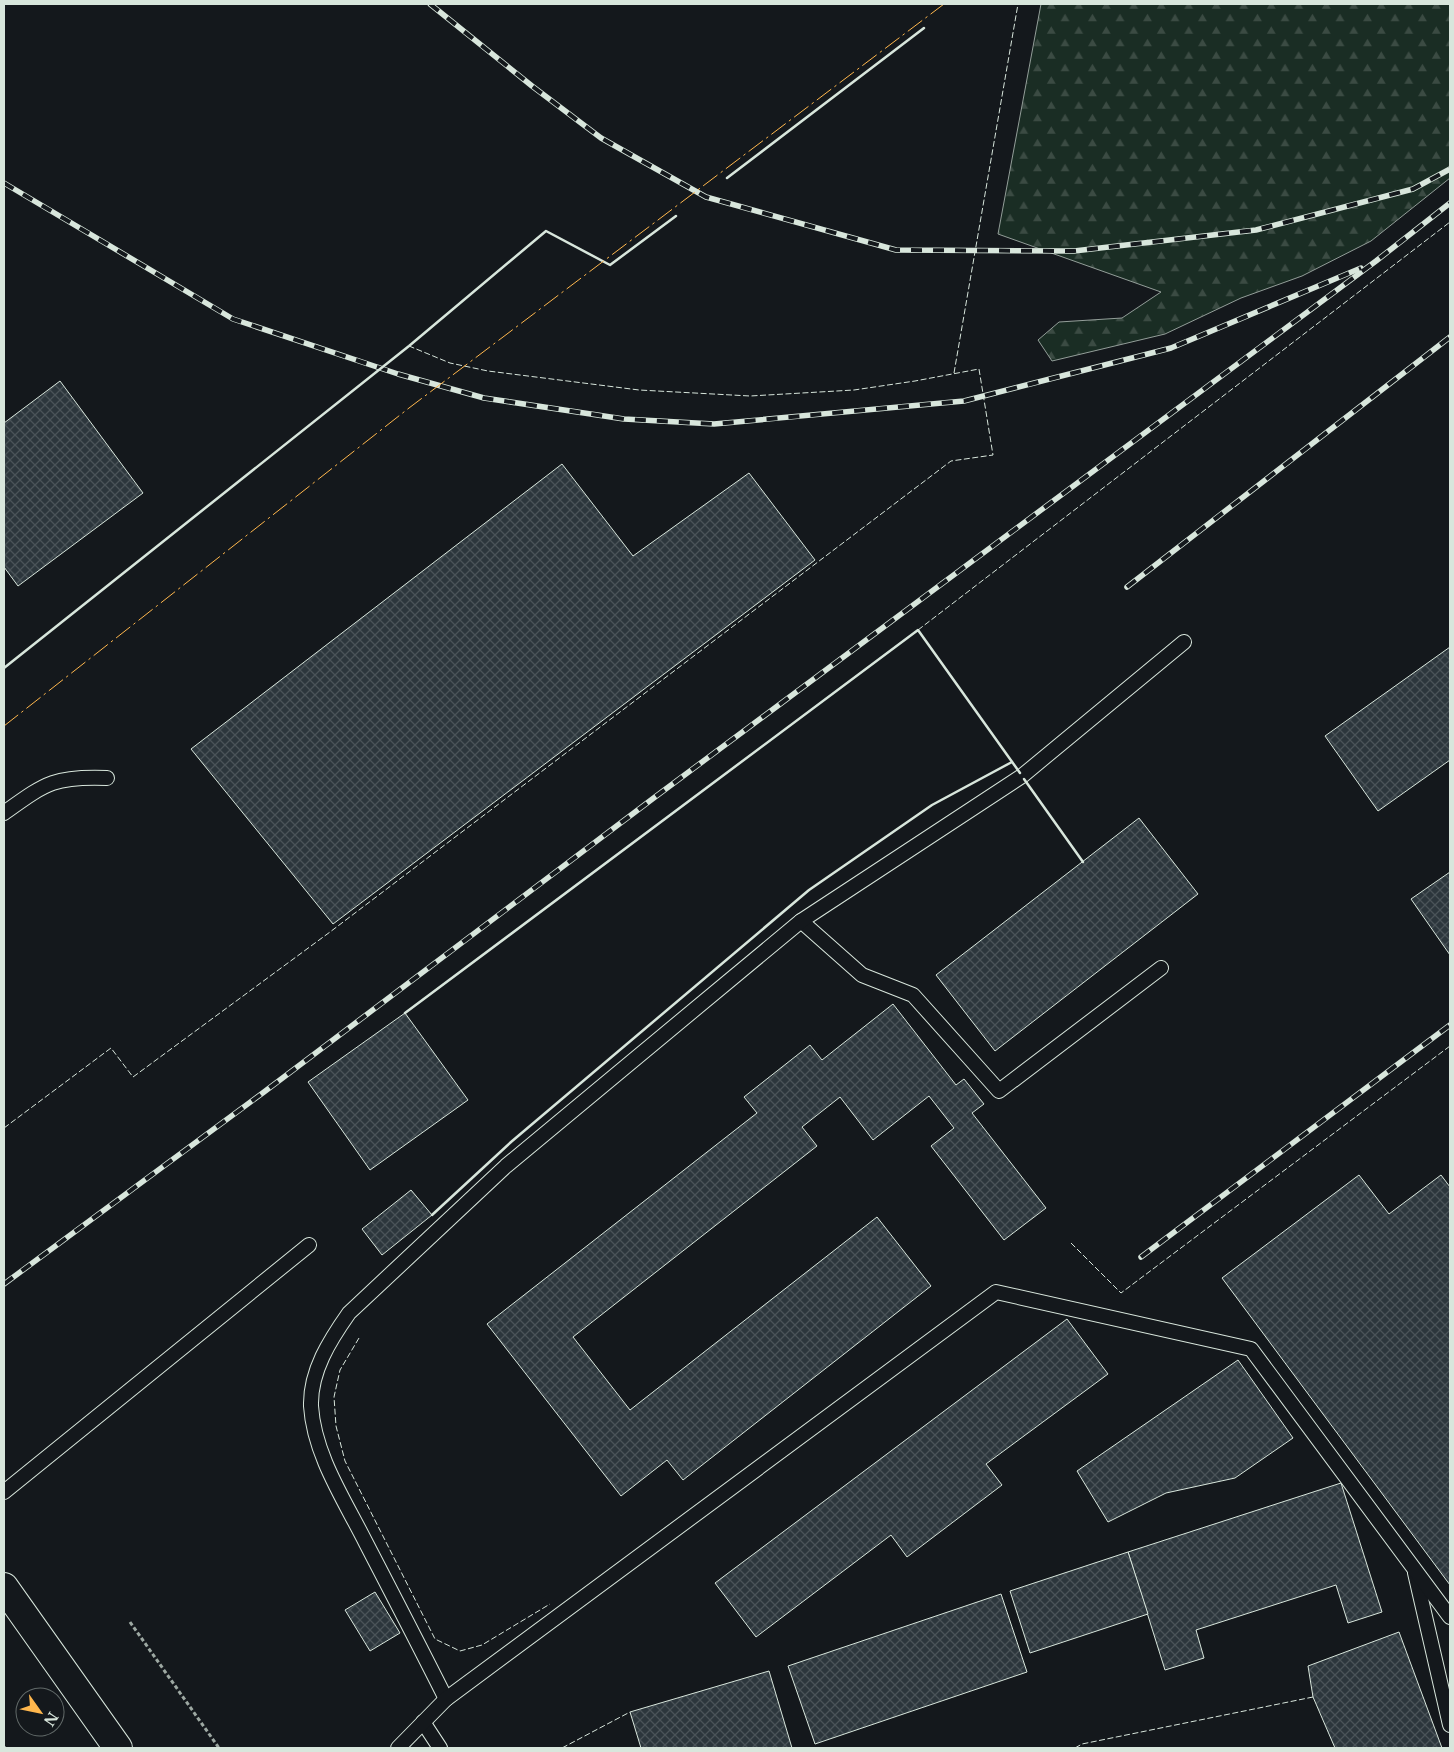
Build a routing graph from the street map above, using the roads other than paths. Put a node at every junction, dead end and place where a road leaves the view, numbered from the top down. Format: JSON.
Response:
{"nodes":[{"id":1,"x":1184,"y":642,"type":"dead end"},
{"id":2,"x":107,"y":778,"type":"dead end"},
{"id":3,"x":4,"y":812,"type":"edge"},
{"id":4,"x":801,"y":921,"type":"junction"},
{"id":5,"x":1161,"y":968,"type":"dead end"},
{"id":6,"x":309,"y":1245,"type":"dead end"},
{"id":7,"x":4,"y":1492,"type":"edge"},
{"id":8,"x":1413,"y":1567,"type":"junction"},
{"id":9,"x":4,"y":1586,"type":"edge"},
{"id":10,"x":1450,"y":1617,"type":"edge"},
{"id":11,"x":446,"y":1699,"type":"junction"},
{"id":12,"x":423,"y":1722,"type":"junction"},
{"id":13,"x":1450,"y":1725,"type":"edge"},
{"id":14,"x":118,"y":1748,"type":"edge"},
{"id":15,"x":398,"y":1748,"type":"edge"},
{"id":16,"x":440,"y":1748,"type":"edge"}],
"edges":[{"from":1,"to":4,"type":"lane"},
{"from":2,"to":3,"type":"lane"},
{"from":4,"to":5,"type":"lane"},
{"from":4,"to":11,"type":"lane"},
{"from":6,"to":7,"type":"lane"},
{"from":8,"to":10,"type":"lane"},
{"from":8,"to":11,"type":"lane"},
{"from":8,"to":13,"type":"lane"},
{"from":9,"to":14,"type":"highway"},
{"from":11,"to":12,"type":"lane"},
{"from":12,"to":15,"type":"lane"},
{"from":12,"to":16,"type":"lane"}]}
